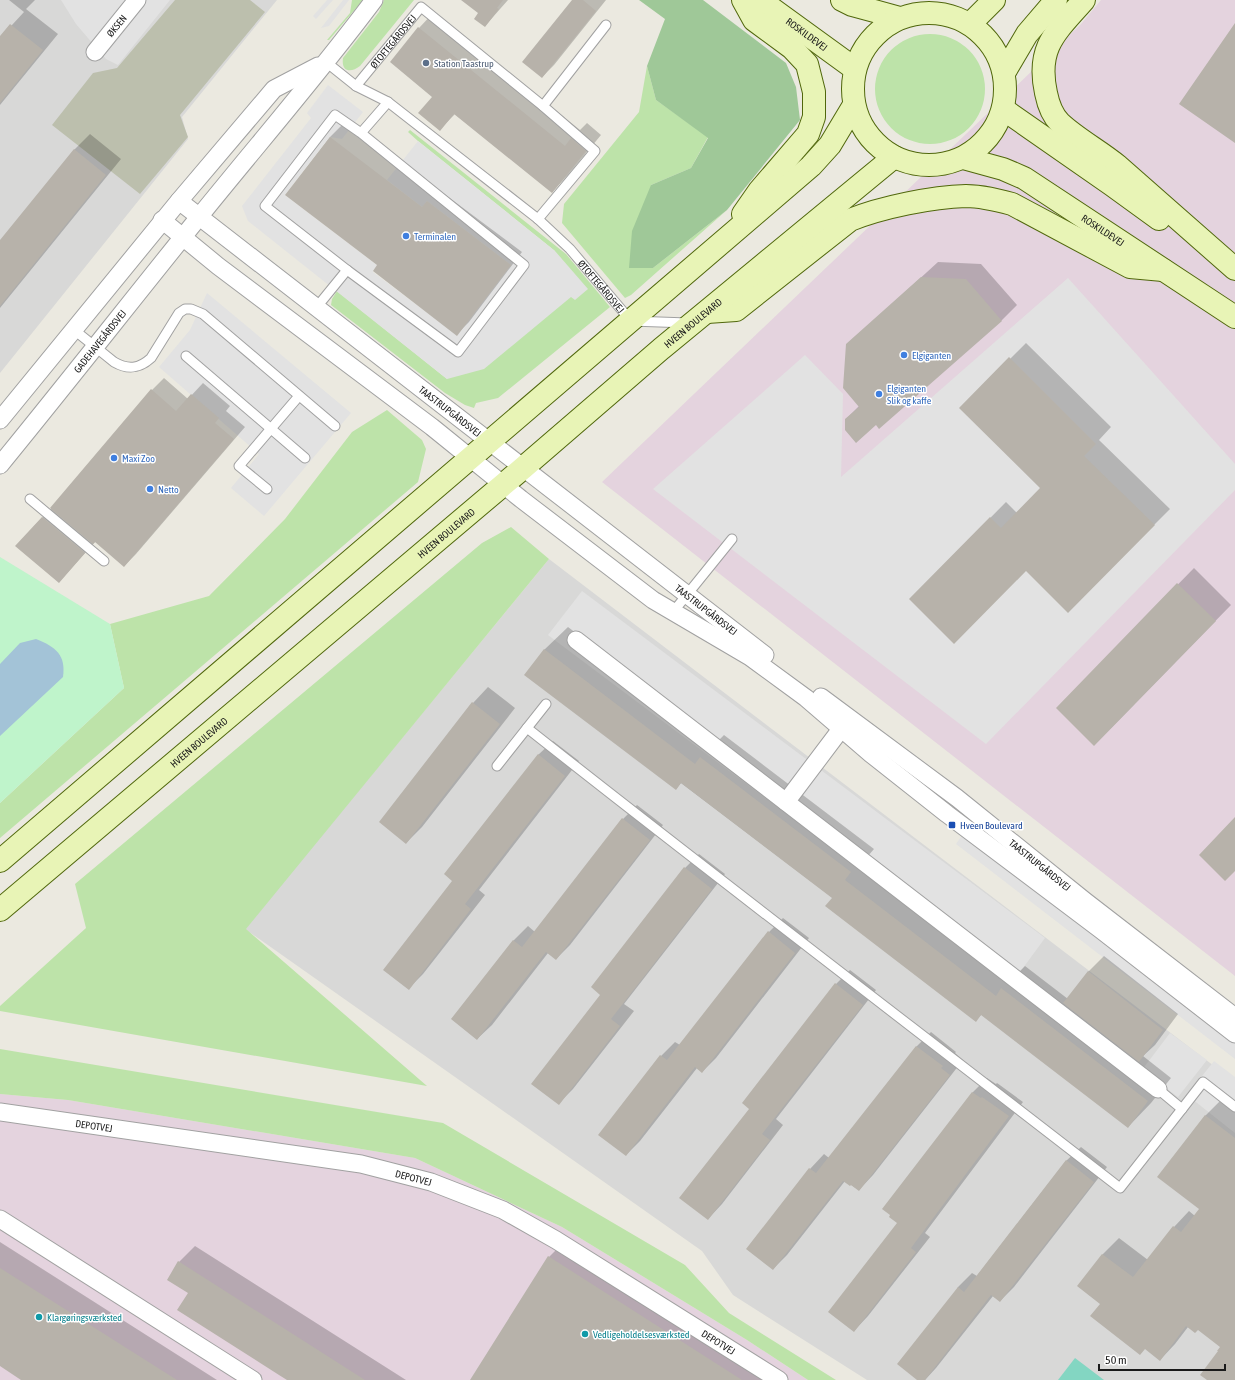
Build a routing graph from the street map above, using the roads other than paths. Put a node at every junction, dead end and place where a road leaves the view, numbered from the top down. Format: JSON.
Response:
{"nodes":[{"id":1,"x":138,"y":0,"type":"edge"},
{"id":2,"x":374,"y":0,"type":"edge"},
{"id":3,"x":743,"y":0,"type":"edge"},
{"id":4,"x":760,"y":0,"type":"edge"},
{"id":5,"x":842,"y":0,"type":"edge"},
{"id":6,"x":994,"y":0,"type":"edge"},
{"id":7,"x":1056,"y":0,"type":"edge"},
{"id":8,"x":1084,"y":0,"type":"edge"},
{"id":9,"x":900,"y":18,"type":"junction"},
{"id":10,"x":970,"y":24,"type":"junction"},
{"id":11,"x":606,"y":25,"type":"dead end"},
{"id":12,"x":95,"y":52,"type":"dead end"},
{"id":13,"x":326,"y":62,"type":"junction"},
{"id":14,"x":854,"y":68,"type":"junction"},
{"id":15,"x":1004,"y":73,"type":"junction"},
{"id":16,"x":356,"y":86,"type":"junction"},
{"id":17,"x":388,"y":102,"type":"junction"},
{"id":18,"x":854,"y":104,"type":"junction"},
{"id":19,"x":543,"y":106,"type":"junction"},
{"id":20,"x":1004,"y":109,"type":"junction"},
{"id":21,"x":361,"y":133,"type":"junction"},
{"id":22,"x":894,"y":157,"type":"junction"},
{"id":23,"x":963,"y":158,"type":"junction"},
{"id":24,"x":179,"y":201,"type":"junction"},
{"id":25,"x":199,"y":217,"type":"junction"},
{"id":26,"x":538,"y":219,"type":"junction"},
{"id":27,"x":162,"y":220,"type":"junction"},
{"id":28,"x":183,"y":237,"type":"junction"},
{"id":29,"x":722,"y":243,"type":"junction"},
{"id":30,"x":1235,"y":269,"type":"edge"},
{"id":31,"x":347,"y":270,"type":"junction"},
{"id":32,"x":1163,"y":270,"type":"junction"},
{"id":33,"x":1235,"y":276,"type":"edge"},
{"id":34,"x":316,"y":308,"type":"junction"},
{"id":35,"x":1235,"y":317,"type":"edge"},
{"id":36,"x":699,"y":318,"type":"junction"},
{"id":37,"x":631,"y":321,"type":"junction"},
{"id":38,"x":73,"y":329,"type":"junction"},
{"id":39,"x":96,"y":347,"type":"junction"},
{"id":40,"x":186,"y":356,"type":"dead end"},
{"id":41,"x":299,"y":396,"type":"junction"},
{"id":42,"x":0,"y":420,"type":"edge"},
{"id":43,"x":334,"y":426,"type":"dead end"},
{"id":44,"x":271,"y":429,"type":"junction"},
{"id":45,"x":489,"y":441,"type":"junction"},
{"id":46,"x":306,"y":458,"type":"dead end"},
{"id":47,"x":471,"y":458,"type":"junction"},
{"id":48,"x":0,"y":465,"type":"edge"},
{"id":49,"x":523,"y":468,"type":"junction"},
{"id":50,"x":504,"y":484,"type":"junction"},
{"id":51,"x":267,"y":489,"type":"dead end"},
{"id":52,"x":30,"y":499,"type":"dead end"},
{"id":53,"x":732,"y":539,"type":"dead end"},
{"id":54,"x":104,"y":561,"type":"dead end"},
{"id":55,"x":687,"y":594,"type":"junction"},
{"id":56,"x":673,"y":612,"type":"junction"},
{"id":57,"x":576,"y":640,"type":"dead end"},
{"id":58,"x":546,"y":704,"type":"dead end"},
{"id":59,"x":527,"y":728,"type":"junction"},
{"id":60,"x":841,"y":729,"type":"junction"},
{"id":61,"x":497,"y":766,"type":"dead end"},
{"id":62,"x":786,"y":802,"type":"junction"},
{"id":63,"x":0,"y":861,"type":"edge"},
{"id":64,"x":0,"y":910,"type":"edge"},
{"id":65,"x":1235,"y":1017,"type":"edge"},
{"id":66,"x":1235,"y":1034,"type":"edge"},
{"id":67,"x":1158,"y":1089,"type":"joint"},
{"id":68,"x":1235,"y":1107,"type":"edge"},
{"id":69,"x":1182,"y":1108,"type":"junction"},
{"id":70,"x":0,"y":1112,"type":"edge"},
{"id":71,"x":0,"y":1219,"type":"edge"},
{"id":72,"x":253,"y":1380,"type":"edge"},
{"id":73,"x":779,"y":1380,"type":"edge"}],
"edges":[{"from":1,"to":12,"type":"street","name":"ØKSEN"},
{"from":2,"to":13,"type":"street"},
{"from":3,"to":29,"type":"main road"},
{"from":4,"to":14,"type":"main road","name":"ROSKILDEVEJ"},
{"from":5,"to":9,"type":"main road"},
{"from":6,"to":10,"type":"main road"},
{"from":7,"to":15,"type":"main road"},
{"from":8,"to":30,"type":"main road"},
{"from":9,"to":10,"type":"main road"},
{"from":9,"to":14,"type":"main road"},
{"from":10,"to":15,"type":"main road"},
{"from":11,"to":19,"type":"lane"},
{"from":13,"to":16,"type":"lane","name":"ØTOFTEGÅRDSVEJ"},
{"from":13,"to":24,"type":"street"},
{"from":13,"to":25,"type":"street"},
{"from":14,"to":18,"type":"main road"},
{"from":15,"to":20,"type":"main road"},
{"from":16,"to":17,"type":"lane","name":"ØTOFTEGÅRDSVEJ"},
{"from":16,"to":19,"type":"lane","name":"ØTOFTEGÅRDSVEJ"},
{"from":17,"to":21,"type":"lane"},
{"from":17,"to":26,"type":"lane","name":"ØTOFTEGÅRDSVEJ"},
{"from":18,"to":22,"type":"main road"},
{"from":18,"to":29,"type":"main road"},
{"from":19,"to":26,"type":"lane","name":"ØTOFTEGÅRDSVEJ"},
{"from":20,"to":23,"type":"main road"},
{"from":20,"to":33,"type":"main road"},
{"from":21,"to":31,"type":"lane"},
{"from":21,"to":31,"type":"lane"},
{"from":22,"to":23,"type":"main road"},
{"from":22,"to":36,"type":"main road","name":"HVEEN BOULEVARD"},
{"from":23,"to":32,"type":"main road","name":"ROSKILDEVEJ"},
{"from":24,"to":25,"type":"street","name":"TAASTRUPGÅRDSVEJ"},
{"from":24,"to":27,"type":"street"},
{"from":25,"to":28,"type":"street","name":"GADEHAVEGÅRDSVEJ"},
{"from":25,"to":34,"type":"street","name":"TAASTRUPGÅRDSVEJ"},
{"from":26,"to":37,"type":"lane","name":"ØTOFTEGÅRDSVEJ"},
{"from":27,"to":28,"type":"street","name":"TAASTRUPGÅRDSVEJ"},
{"from":27,"to":38,"type":"street"},
{"from":28,"to":39,"type":"street","name":"GADEHAVEGÅRDSVEJ"},
{"from":28,"to":47,"type":"street","name":"TAASTRUPGÅRDSVEJ"},
{"from":29,"to":37,"type":"main road"},
{"from":31,"to":34,"type":"lane"},
{"from":32,"to":35,"type":"main road","name":"ROSKILDEVEJ"},
{"from":32,"to":36,"type":"main road"},
{"from":34,"to":45,"type":"street","name":"TAASTRUPGÅRDSVEJ"},
{"from":36,"to":37,"type":"lane"},
{"from":36,"to":49,"type":"main road","name":"HVEEN BOULEVARD"},
{"from":37,"to":45,"type":"main road"},
{"from":38,"to":39,"type":"lane"},
{"from":38,"to":42,"type":"street"},
{"from":39,"to":41,"type":"lane"},
{"from":39,"to":48,"type":"street","name":"GADEHAVEGÅRDSVEJ"},
{"from":40,"to":44,"type":"lane"},
{"from":41,"to":43,"type":"lane"},
{"from":41,"to":44,"type":"lane"},
{"from":44,"to":46,"type":"lane"},
{"from":44,"to":51,"type":"lane"},
{"from":45,"to":47,"type":"main road"},
{"from":45,"to":49,"type":"street","name":"TAASTRUPGÅRDSVEJ"},
{"from":47,"to":50,"type":"street","name":"TAASTRUPGÅRDSVEJ"},
{"from":47,"to":63,"type":"main road"},
{"from":49,"to":50,"type":"main road","name":"HVEEN BOULEVARD"},
{"from":49,"to":55,"type":"street","name":"TAASTRUPGÅRDSVEJ"},
{"from":50,"to":56,"type":"street","name":"TAASTRUPGÅRDSVEJ"},
{"from":50,"to":64,"type":"main road","name":"HVEEN BOULEVARD"},
{"from":52,"to":54,"type":"lane"},
{"from":53,"to":55,"type":"lane"},
{"from":55,"to":56,"type":"lane"},
{"from":55,"to":65,"type":"street","name":"TAASTRUPGÅRDSVEJ"},
{"from":56,"to":60,"type":"street","name":"TAASTRUPGÅRDSVEJ"},
{"from":57,"to":62,"type":"street"},
{"from":58,"to":59,"type":"lane"},
{"from":59,"to":61,"type":"lane"},
{"from":59,"to":69,"type":"lane"},
{"from":60,"to":62,"type":"street"},
{"from":60,"to":66,"type":"street","name":"TAASTRUPGÅRDSVEJ"},
{"from":62,"to":67,"type":"street"},
{"from":67,"to":69,"type":"lane"},
{"from":68,"to":69,"type":"lane"},
{"from":70,"to":73,"type":"street","name":"DEPOTVEJ"},
{"from":71,"to":72,"type":"street"}]}
